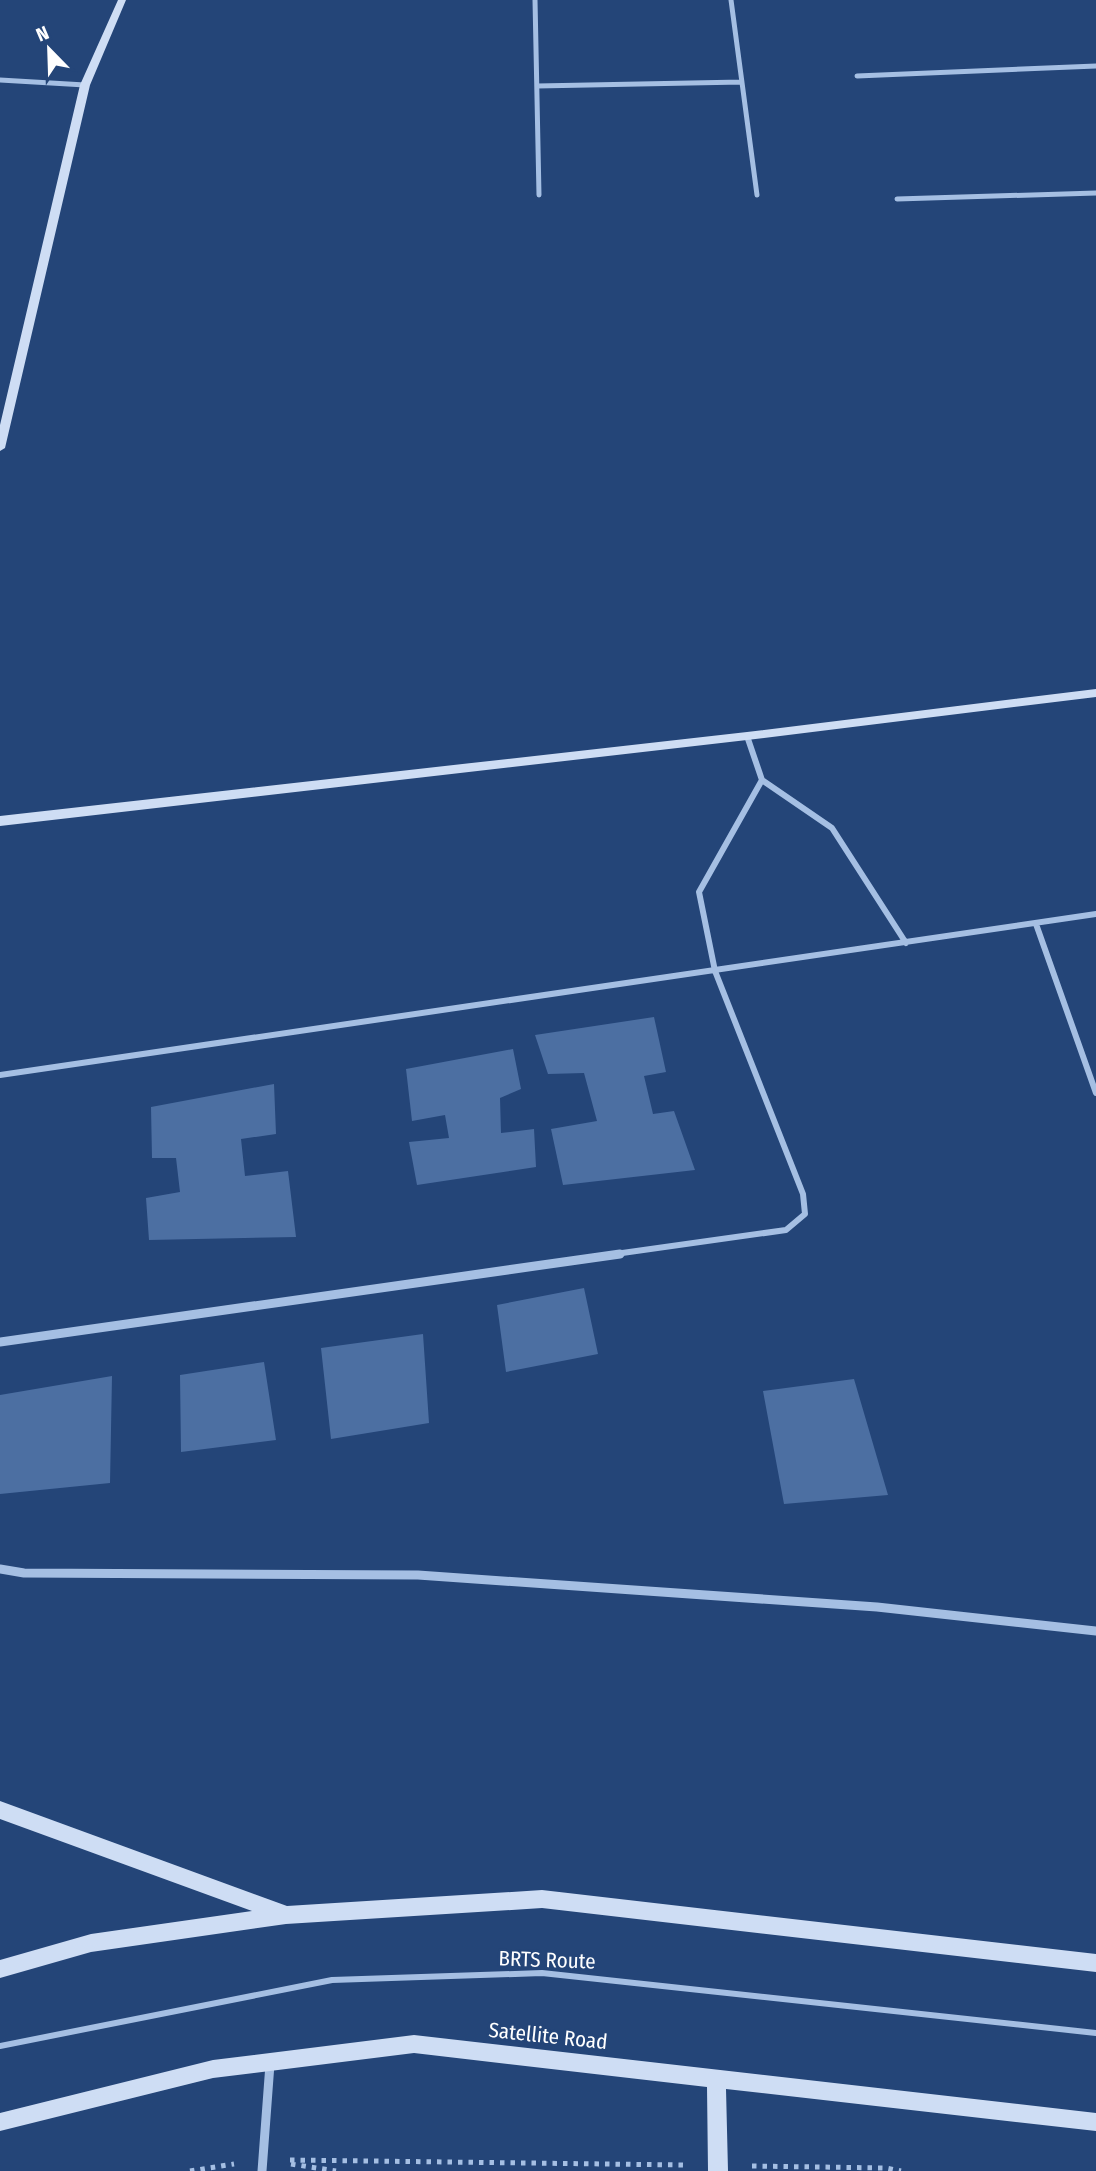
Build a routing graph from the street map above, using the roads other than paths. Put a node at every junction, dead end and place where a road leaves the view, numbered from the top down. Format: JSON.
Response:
{"nodes":[{"id":1,"x":122,"y":0,"type":"edge"},
{"id":2,"x":535,"y":0,"type":"edge"},
{"id":3,"x":731,"y":0,"type":"edge"},
{"id":4,"x":1096,"y":66,"type":"edge"},
{"id":5,"x":857,"y":76,"type":"dead end"},
{"id":6,"x":0,"y":80,"type":"edge"},
{"id":7,"x":742,"y":82,"type":"junction"},
{"id":8,"x":85,"y":85,"type":"junction"},
{"id":9,"x":537,"y":86,"type":"junction"},
{"id":10,"x":1096,"y":193,"type":"edge"},
{"id":11,"x":539,"y":195,"type":"dead end"},
{"id":12,"x":757,"y":195,"type":"dead end"},
{"id":13,"x":897,"y":199,"type":"dead end"},
{"id":14,"x":4,"y":410,"type":"edge"},
{"id":15,"x":0,"y":448,"type":"edge"},
{"id":16,"x":1096,"y":693,"type":"edge"},
{"id":17,"x":747,"y":736,"type":"junction"},
{"id":18,"x":762,"y":780,"type":"junction"},
{"id":19,"x":0,"y":821,"type":"edge"},
{"id":20,"x":1096,"y":914,"type":"edge"},
{"id":21,"x":1037,"y":924,"type":"junction"},
{"id":22,"x":906,"y":943,"type":"junction"},
{"id":23,"x":715,"y":971,"type":"junction"},
{"id":24,"x":0,"y":1075,"type":"edge"},
{"id":25,"x":1096,"y":1093,"type":"edge"},
{"id":26,"x":0,"y":1342,"type":"edge"},
{"id":27,"x":0,"y":1569,"type":"edge"},
{"id":28,"x":1096,"y":1631,"type":"edge"},
{"id":29,"x":0,"y":1810,"type":"edge"},
{"id":30,"x":286,"y":1914,"type":"junction"},
{"id":31,"x":1096,"y":1963,"type":"edge"},
{"id":32,"x":0,"y":1969,"type":"edge"},
{"id":33,"x":1096,"y":2034,"type":"edge"},
{"id":34,"x":0,"y":2046,"type":"edge"},
{"id":35,"x":270,"y":2062,"type":"junction"},
{"id":36,"x":716,"y":2078,"type":"junction"},
{"id":37,"x":0,"y":2122,"type":"edge"},
{"id":38,"x":1096,"y":2122,"type":"edge"},
{"id":39,"x":718,"y":2168,"type":"edge"},
{"id":40,"x":262,"y":2171,"type":"edge"}],
"edges":[{"from":1,"to":8,"type":"street"},
{"from":2,"to":9,"type":"street"},
{"from":3,"to":7,"type":"street"},
{"from":4,"to":5,"type":"street"},
{"from":6,"to":8,"type":"street"},
{"from":7,"to":9,"type":"street"},
{"from":7,"to":12,"type":"street"},
{"from":8,"to":14,"type":"street"},
{"from":9,"to":11,"type":"street"},
{"from":10,"to":13,"type":"street"},
{"from":14,"to":15,"type":"street"},
{"from":16,"to":17,"type":"street"},
{"from":17,"to":18,"type":"street"},
{"from":17,"to":19,"type":"street"},
{"from":18,"to":22,"type":"street"},
{"from":18,"to":23,"type":"street"},
{"from":20,"to":21,"type":"street"},
{"from":21,"to":22,"type":"street"},
{"from":21,"to":25,"type":"street"},
{"from":22,"to":23,"type":"street"},
{"from":23,"to":24,"type":"street"},
{"from":23,"to":26,"type":"street"},
{"from":27,"to":28,"type":"street"},
{"from":29,"to":30,"type":"street"},
{"from":30,"to":31,"type":"street"},
{"from":30,"to":32,"type":"street"},
{"from":33,"to":34,"type":"lane","name":"BRTS Route"},
{"from":35,"to":36,"type":"street","name":"Satellite Road"},
{"from":35,"to":37,"type":"street","name":"Satellite Road"},
{"from":35,"to":40,"type":"street"},
{"from":36,"to":38,"type":"street","name":"Satellite Road"},
{"from":36,"to":39,"type":"street"}]}
